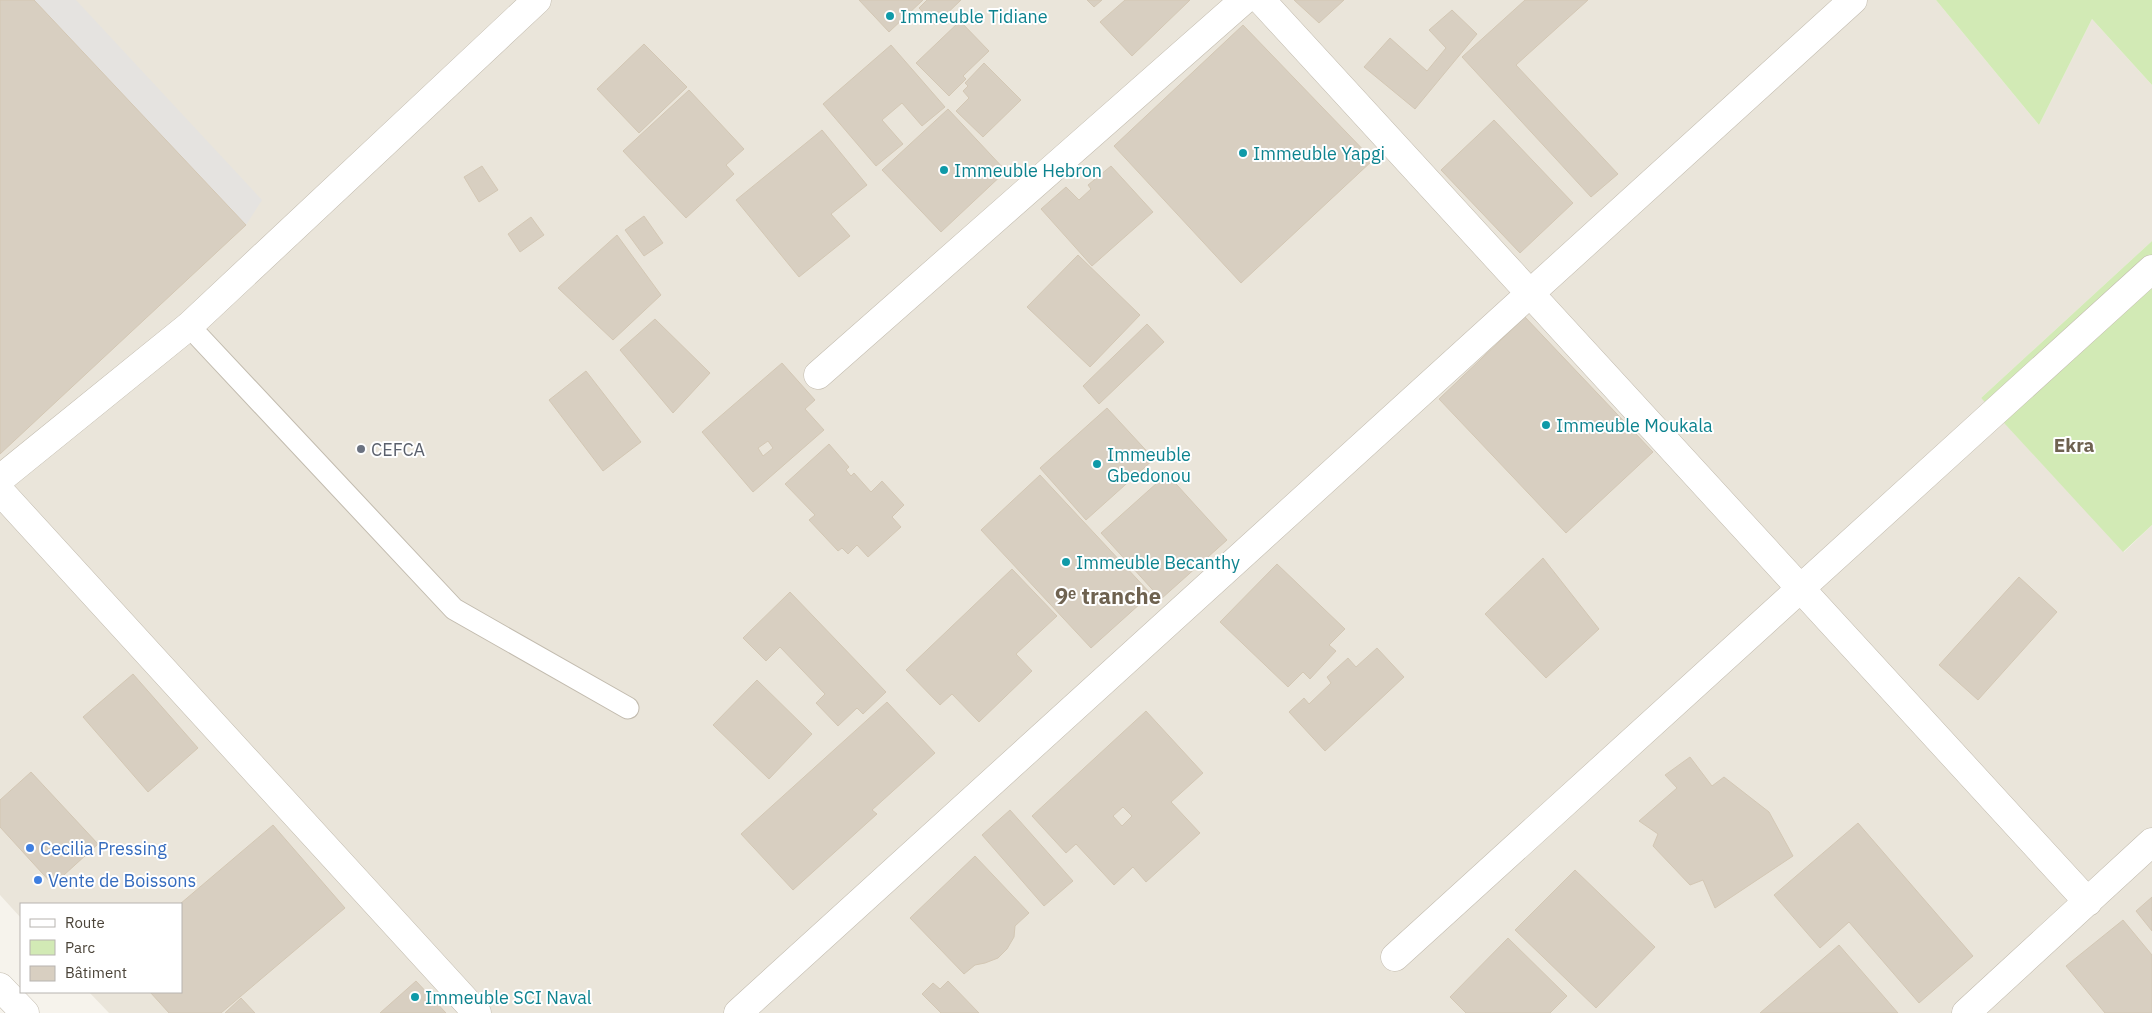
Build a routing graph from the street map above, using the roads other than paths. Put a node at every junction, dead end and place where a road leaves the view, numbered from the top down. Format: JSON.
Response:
{"nodes":[{"id":1,"x":537,"y":0,"type":"edge"},
{"id":2,"x":1244,"y":0,"type":"edge"},
{"id":3,"x":1261,"y":0,"type":"edge"},
{"id":4,"x":1852,"y":0,"type":"edge"},
{"id":5,"x":2152,"y":269,"type":"edge"},
{"id":6,"x":1530,"y":293,"type":"junction"},
{"id":7,"x":188,"y":326,"type":"junction"},
{"id":8,"x":818,"y":375,"type":"dead end"},
{"id":9,"x":0,"y":479,"type":"edge"},
{"id":10,"x":0,"y":491,"type":"edge"},
{"id":11,"x":1800,"y":588,"type":"junction"},
{"id":12,"x":628,"y":708,"type":"dead end"},
{"id":13,"x":2152,"y":842,"type":"edge"},
{"id":14,"x":2088,"y":902,"type":"junction"},
{"id":15,"x":1396,"y":957,"type":"dead end"},
{"id":16,"x":0,"y":987,"type":"edge"},
{"id":17,"x":25,"y":1013,"type":"edge"},
{"id":18,"x":478,"y":1013,"type":"edge"},
{"id":19,"x":738,"y":1013,"type":"edge"},
{"id":20,"x":1966,"y":1013,"type":"edge"}],
"edges":[{"from":1,"to":7,"type":"street"},
{"from":2,"to":8,"type":"street"},
{"from":3,"to":6,"type":"street"},
{"from":4,"to":6,"type":"street"},
{"from":5,"to":11,"type":"street"},
{"from":6,"to":11,"type":"street"},
{"from":6,"to":19,"type":"street"},
{"from":7,"to":9,"type":"street"},
{"from":7,"to":12,"type":"lane"},
{"from":10,"to":18,"type":"street"},
{"from":11,"to":14,"type":"street"},
{"from":11,"to":15,"type":"street"},
{"from":13,"to":14,"type":"street"},
{"from":14,"to":20,"type":"street"},
{"from":16,"to":17,"type":"street"}]}
